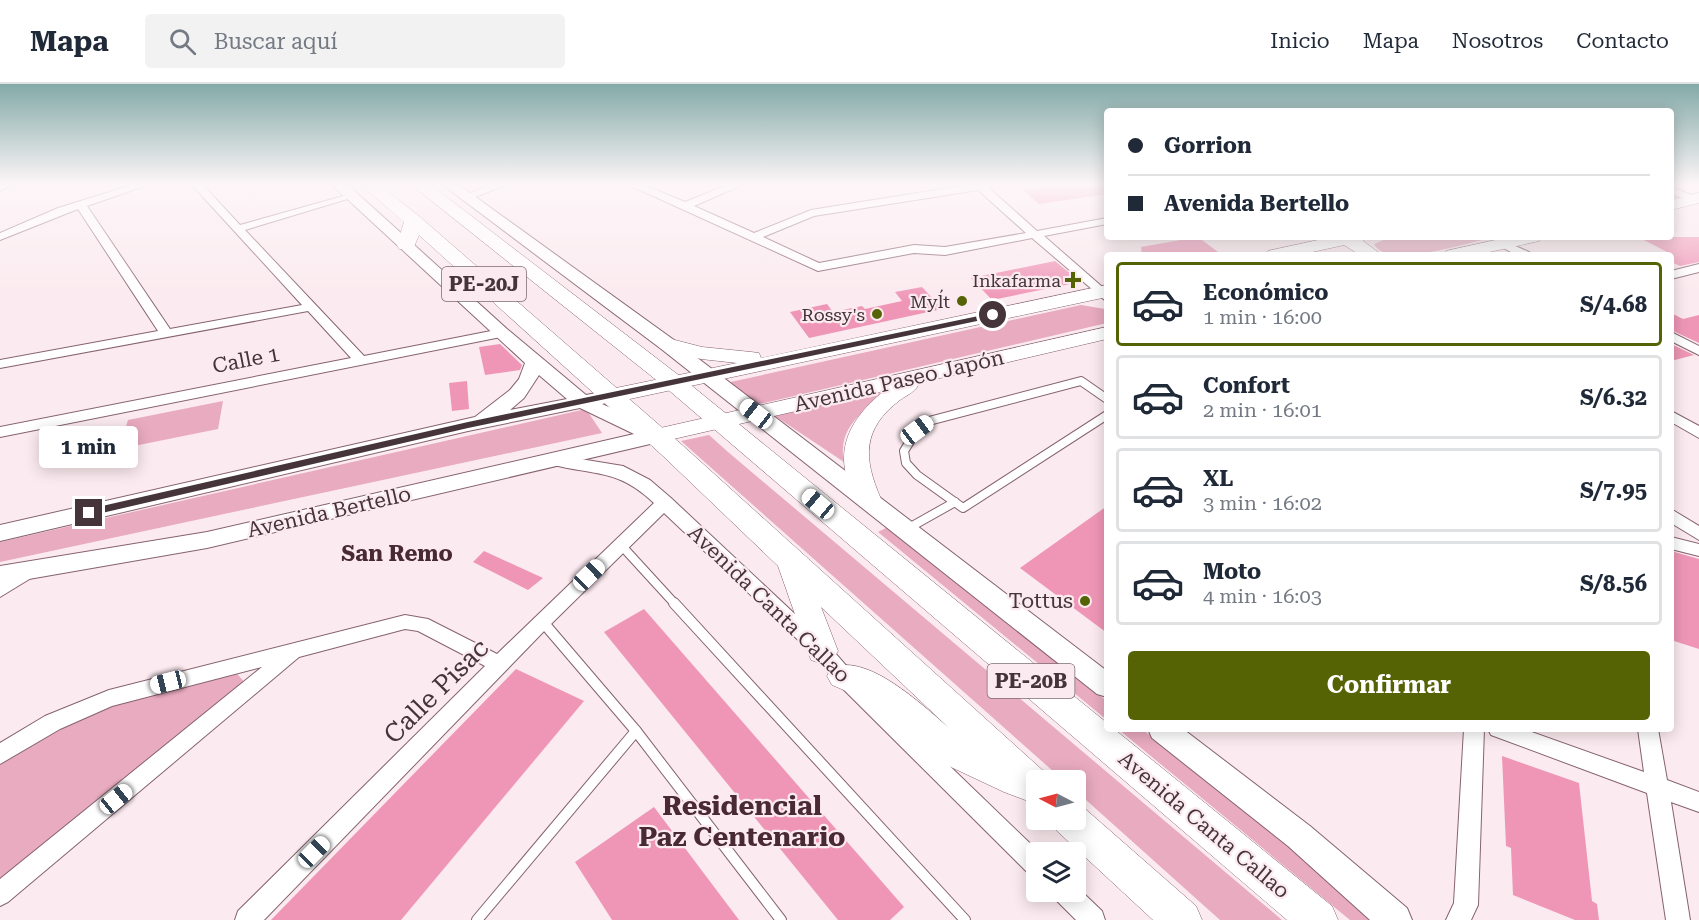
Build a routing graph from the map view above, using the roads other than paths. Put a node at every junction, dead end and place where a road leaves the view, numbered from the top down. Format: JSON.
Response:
{"nodes":[{"id":1,"x":31,"y":224,"type":"edge"},
{"id":2,"x":93,"y":224,"type":"edge"},
{"id":3,"x":233,"y":224,"type":"edge"},
{"id":4,"x":252,"y":224,"type":"edge"},
{"id":5,"x":383,"y":224,"type":"edge"},
{"id":6,"x":413,"y":224,"type":"edge"},
{"id":7,"x":417,"y":224,"type":"edge"},
{"id":8,"x":470,"y":224,"type":"edge"},
{"id":9,"x":503,"y":224,"type":"edge"},
{"id":10,"x":723,"y":224,"type":"edge"},
{"id":11,"x":785,"y":224,"type":"edge"},
{"id":12,"x":1024,"y":224,"type":"edge"},
{"id":13,"x":1092,"y":224,"type":"edge"},
{"id":14,"x":238,"y":229,"type":"junction"},
{"id":15,"x":1035,"y":235,"type":"junction"},
{"id":16,"x":0,"y":237,"type":"edge"},
{"id":17,"x":753,"y":238,"type":"junction"},
{"id":18,"x":1521,"y":240,"type":"edge"},
{"id":19,"x":1335,"y":243,"type":"edge"},
{"id":20,"x":1504,"y":244,"type":"junction"},
{"id":21,"x":406,"y":245,"type":"junction"},
{"id":22,"x":1289,"y":252,"type":"edge"},
{"id":23,"x":1364,"y":252,"type":"edge"},
{"id":24,"x":1466,"y":252,"type":"edge"},
{"id":25,"x":1519,"y":252,"type":"edge"},
{"id":26,"x":1699,"y":268,"type":"edge"},
{"id":27,"x":1674,"y":274,"type":"edge"},
{"id":28,"x":1104,"y":293,"type":"edge"},
{"id":29,"x":1104,"y":294,"type":"edge"},
{"id":30,"x":311,"y":307,"type":"junction"},
{"id":31,"x":165,"y":332,"type":"junction"},
{"id":32,"x":501,"y":333,"type":"junction"},
{"id":33,"x":1104,"y":334,"type":"edge"},
{"id":34,"x":1674,"y":338,"type":"edge"},
{"id":35,"x":667,"y":344,"type":"junction"},
{"id":36,"x":1699,"y":351,"type":"edge"},
{"id":37,"x":787,"y":358,"type":"junction"},
{"id":38,"x":360,"y":360,"type":"junction"},
{"id":39,"x":535,"y":360,"type":"junction"},
{"id":40,"x":1,"y":361,"type":"edge"},
{"id":41,"x":934,"y":372,"type":"junction"},
{"id":42,"x":707,"y":376,"type":"junction"},
{"id":43,"x":673,"y":382,"type":"junction"},
{"id":44,"x":611,"y":396,"type":"junction"},
{"id":45,"x":1104,"y":397,"type":"edge"},
{"id":46,"x":582,"y":402,"type":"junction"},
{"id":47,"x":1104,"y":417,"type":"edge"},
{"id":48,"x":1674,"y":418,"type":"edge"},
{"id":49,"x":468,"y":425,"type":"junction"},
{"id":50,"x":738,"y":428,"type":"junction"},
{"id":51,"x":0,"y":432,"type":"edge"},
{"id":52,"x":1699,"y":433,"type":"edge"},
{"id":53,"x":664,"y":443,"type":"junction"},
{"id":54,"x":556,"y":460,"type":"junction"},
{"id":55,"x":868,"y":499,"type":"junction"},
{"id":56,"x":665,"y":502,"type":"junction"},
{"id":57,"x":955,"y":502,"type":"junction"},
{"id":58,"x":1674,"y":517,"type":"edge"},
{"id":59,"x":906,"y":529,"type":"junction"},
{"id":60,"x":0,"y":533,"type":"edge"},
{"id":61,"x":1699,"y":534,"type":"edge"},
{"id":62,"x":1674,"y":544,"type":"edge"},
{"id":63,"x":621,"y":545,"type":"junction"},
{"id":64,"x":1699,"y":550,"type":"edge"},
{"id":65,"x":791,"y":563,"type":"junction"},
{"id":66,"x":30,"y":570,"type":"junction"},
{"id":67,"x":0,"y":575,"type":"edge"},
{"id":68,"x":0,"y":590,"type":"edge"},
{"id":69,"x":542,"y":621,"type":"junction"},
{"id":70,"x":294,"y":651,"type":"junction"},
{"id":71,"x":833,"y":664,"type":"junction"},
{"id":72,"x":501,"y":665,"type":"junction"},
{"id":73,"x":1104,"y":684,"type":"edge"},
{"id":74,"x":636,"y":731,"type":"junction"},
{"id":75,"x":1166,"y":732,"type":"edge"},
{"id":76,"x":1474,"y":732,"type":"edge"},
{"id":77,"x":1506,"y":732,"type":"edge"},
{"id":78,"x":1648,"y":732,"type":"edge"},
{"id":79,"x":0,"y":755,"type":"edge"},
{"id":80,"x":1026,"y":781,"type":"edge"},
{"id":81,"x":1026,"y":785,"type":"edge"},
{"id":82,"x":1655,"y":786,"type":"junction"},
{"id":83,"x":1699,"y":802,"type":"edge"},
{"id":84,"x":1082,"y":830,"type":"edge"},
{"id":85,"x":1026,"y":855,"type":"edge"},
{"id":86,"x":0,"y":894,"type":"edge"},
{"id":87,"x":1074,"y":902,"type":"edge"},
{"id":88,"x":247,"y":920,"type":"edge"},
{"id":89,"x":477,"y":920,"type":"edge"},
{"id":90,"x":781,"y":920,"type":"edge"},
{"id":91,"x":965,"y":920,"type":"edge"},
{"id":92,"x":1093,"y":920,"type":"edge"},
{"id":93,"x":1182,"y":920,"type":"edge"},
{"id":94,"x":1318,"y":920,"type":"edge"},
{"id":95,"x":1395,"y":920,"type":"edge"},
{"id":96,"x":1458,"y":920,"type":"edge"},
{"id":97,"x":1678,"y":920,"type":"edge"}],
"edges":[{"from":1,"to":16,"type":"street"},
{"from":2,"to":31,"type":"street"},
{"from":3,"to":14,"type":"street"},
{"from":4,"to":14,"type":"street"},
{"from":5,"to":21,"type":"main road","name":"Avenida Canta Callao"},
{"from":6,"to":21,"type":"highway"},
{"from":7,"to":44,"type":"highway","name":"Avenida Canta Callao","number":"PE-20J"},
{"from":8,"to":43,"type":"highway","name":"Avenida Canta Callao","number":"PE-20J"},
{"from":9,"to":35,"type":"main road","name":"Avenida Canta Callao"},
{"from":10,"to":17,"type":"street"},
{"from":11,"to":17,"type":"street"},
{"from":12,"to":15,"type":"street"},
{"from":13,"to":15,"type":"street"},
{"from":14,"to":30,"type":"street"},
{"from":15,"to":17,"type":"street"},
{"from":15,"to":28,"type":"street"},
{"from":18,"to":20,"type":"main road"},
{"from":19,"to":22,"type":"main road"},
{"from":19,"to":23,"type":"main road"},
{"from":20,"to":24,"type":"main road"},
{"from":20,"to":25,"type":"street"},
{"from":21,"to":32,"type":"main road","name":"Avenida Canta Callao"},
{"from":26,"to":27,"type":"street"},
{"from":29,"to":37,"type":"main road","name":"Avenida Paseo Japón"},
{"from":30,"to":31,"type":"street"},
{"from":30,"to":38,"type":"street"},
{"from":31,"to":40,"type":"street"},
{"from":32,"to":38,"type":"street","name":"Calle 1"},
{"from":32,"to":39,"type":"main road","name":"Avenida Canta Callao"},
{"from":33,"to":41,"type":"main road","name":"Avenida Paseo Japón"},
{"from":34,"to":36,"type":"street"},
{"from":35,"to":37,"type":"main road"},
{"from":35,"to":42,"type":"main road","name":"Avenida Canta Callao"},
{"from":37,"to":42,"type":"main road","name":"Avenida Paseo Japón"},
{"from":38,"to":51,"type":"street","name":"Calle 1"},
{"from":39,"to":46,"type":"main road","name":"Avenida Canta Callao"},
{"from":39,"to":49,"type":"main road"},
{"from":41,"to":50,"type":"main road","name":"Avenida Paseo Japón"},
{"from":41,"to":55,"type":"main road"},
{"from":42,"to":43,"type":"main road","name":"Avenida Paseo Japón"},
{"from":42,"to":50,"type":"main road","name":"Avenida Canta Callao"},
{"from":43,"to":44,"type":"main road","name":"Avenida Paseo Japón"},
{"from":43,"to":50,"type":"highway","name":"Avenida Canta Callao","number":"PE-20J"},
{"from":44,"to":46,"type":"main road"},
{"from":44,"to":53,"type":"highway","name":"Avenida Canta Callao","number":"PE-20J"},
{"from":45,"to":57,"type":"lane"},
{"from":46,"to":49,"type":"main road"},
{"from":46,"to":53,"type":"main road","name":"Avenida Canta Callao"},
{"from":47,"to":57,"type":"lane"},
{"from":48,"to":52,"type":"street"},
{"from":49,"to":60,"type":"main road"},
{"from":50,"to":53,"type":"main road","name":"Avenida Paseo Japón"},
{"from":50,"to":55,"type":"main road","name":"Avenida Canta Callao"},
{"from":50,"to":94,"type":"highway","name":"Avenida Canta Callao","number":"PE-20B"},
{"from":53,"to":54,"type":"main road","name":"Avenida Bertello"},
{"from":53,"to":65,"type":"highway","name":"Avenida Canta Callao"},
{"from":54,"to":56,"type":"street","name":"Avenida Canta Callao"},
{"from":54,"to":66,"type":"main road","name":"Avenida Bertello"},
{"from":55,"to":59,"type":"main road","name":"Avenida Canta Callao"},
{"from":56,"to":63,"type":"street","name":"Calle Pisac"},
{"from":56,"to":71,"type":"street","name":"Avenida Canta Callao"},
{"from":57,"to":59,"type":"lane"},
{"from":58,"to":61,"type":"street"},
{"from":59,"to":73,"type":"main road","name":"Avenida Canta Callao"},
{"from":62,"to":64,"type":"street"},
{"from":63,"to":69,"type":"street","name":"Calle Pisac"},
{"from":63,"to":91,"type":"lane"},
{"from":65,"to":71,"type":"highway"},
{"from":65,"to":80,"type":"highway","name":"Avenida Canta Callao"},
{"from":66,"to":67,"type":"main road","name":"Avenida Bertello"},
{"from":66,"to":68,"type":"street"},
{"from":69,"to":72,"type":"street","name":"Calle Pisac"},
{"from":69,"to":74,"type":"lane"},
{"from":70,"to":72,"type":"street"},
{"from":70,"to":79,"type":"street"},
{"from":70,"to":86,"type":"street"},
{"from":71,"to":81,"type":"highway"},
{"from":71,"to":85,"type":"street","name":"Avenida Canta Callao"},
{"from":72,"to":88,"type":"street","name":"Calle Pisac"},
{"from":74,"to":89,"type":"lane"},
{"from":74,"to":90,"type":"lane"},
{"from":75,"to":95,"type":"main road"},
{"from":76,"to":96,"type":"street"},
{"from":77,"to":82,"type":"street"},
{"from":78,"to":82,"type":"street"},
{"from":82,"to":83,"type":"street"},
{"from":82,"to":97,"type":"street"},
{"from":84,"to":93,"type":"highway"},
{"from":87,"to":92,"type":"street"}]}
